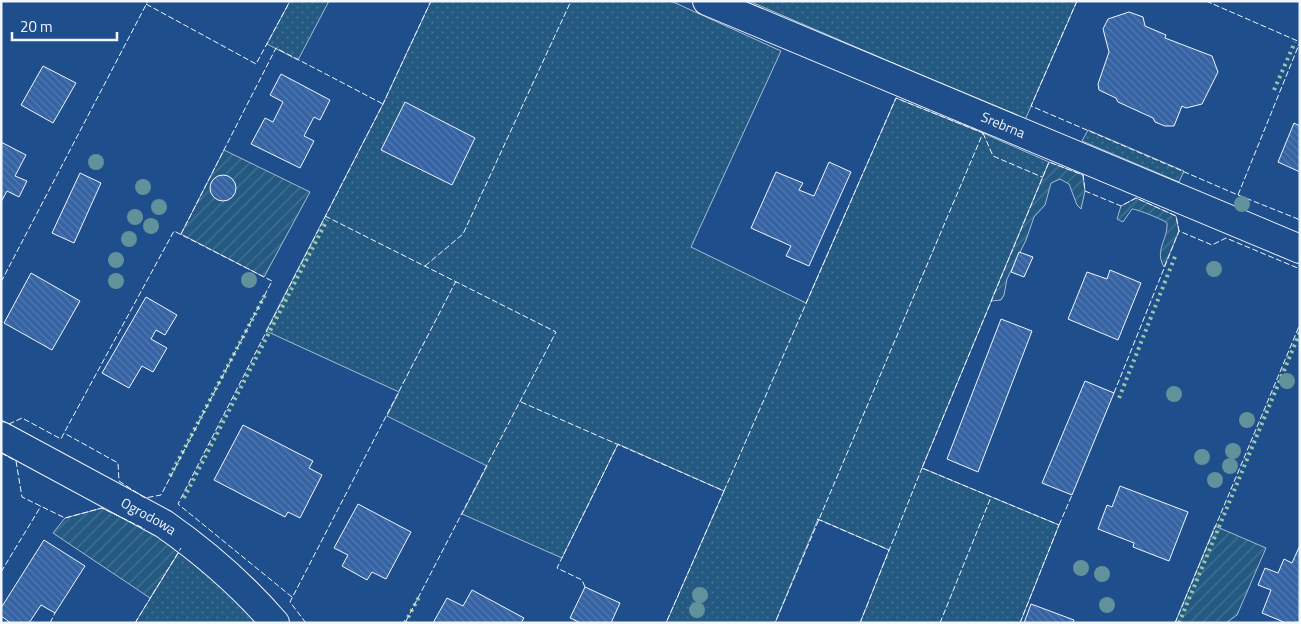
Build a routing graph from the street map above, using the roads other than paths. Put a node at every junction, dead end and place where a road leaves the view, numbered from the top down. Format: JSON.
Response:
{"nodes":[{"id":1,"x":708,"y":1,"type":"edge"},
{"id":2,"x":1300,"y":249,"type":"edge"},
{"id":3,"x":1,"y":436,"type":"edge"},
{"id":4,"x":275,"y":623,"type":"edge"}],
"edges":[{"from":1,"to":2,"type":"street","name":"Srebrna"},
{"from":3,"to":4,"type":"street","name":"Ogrodowa"}]}
